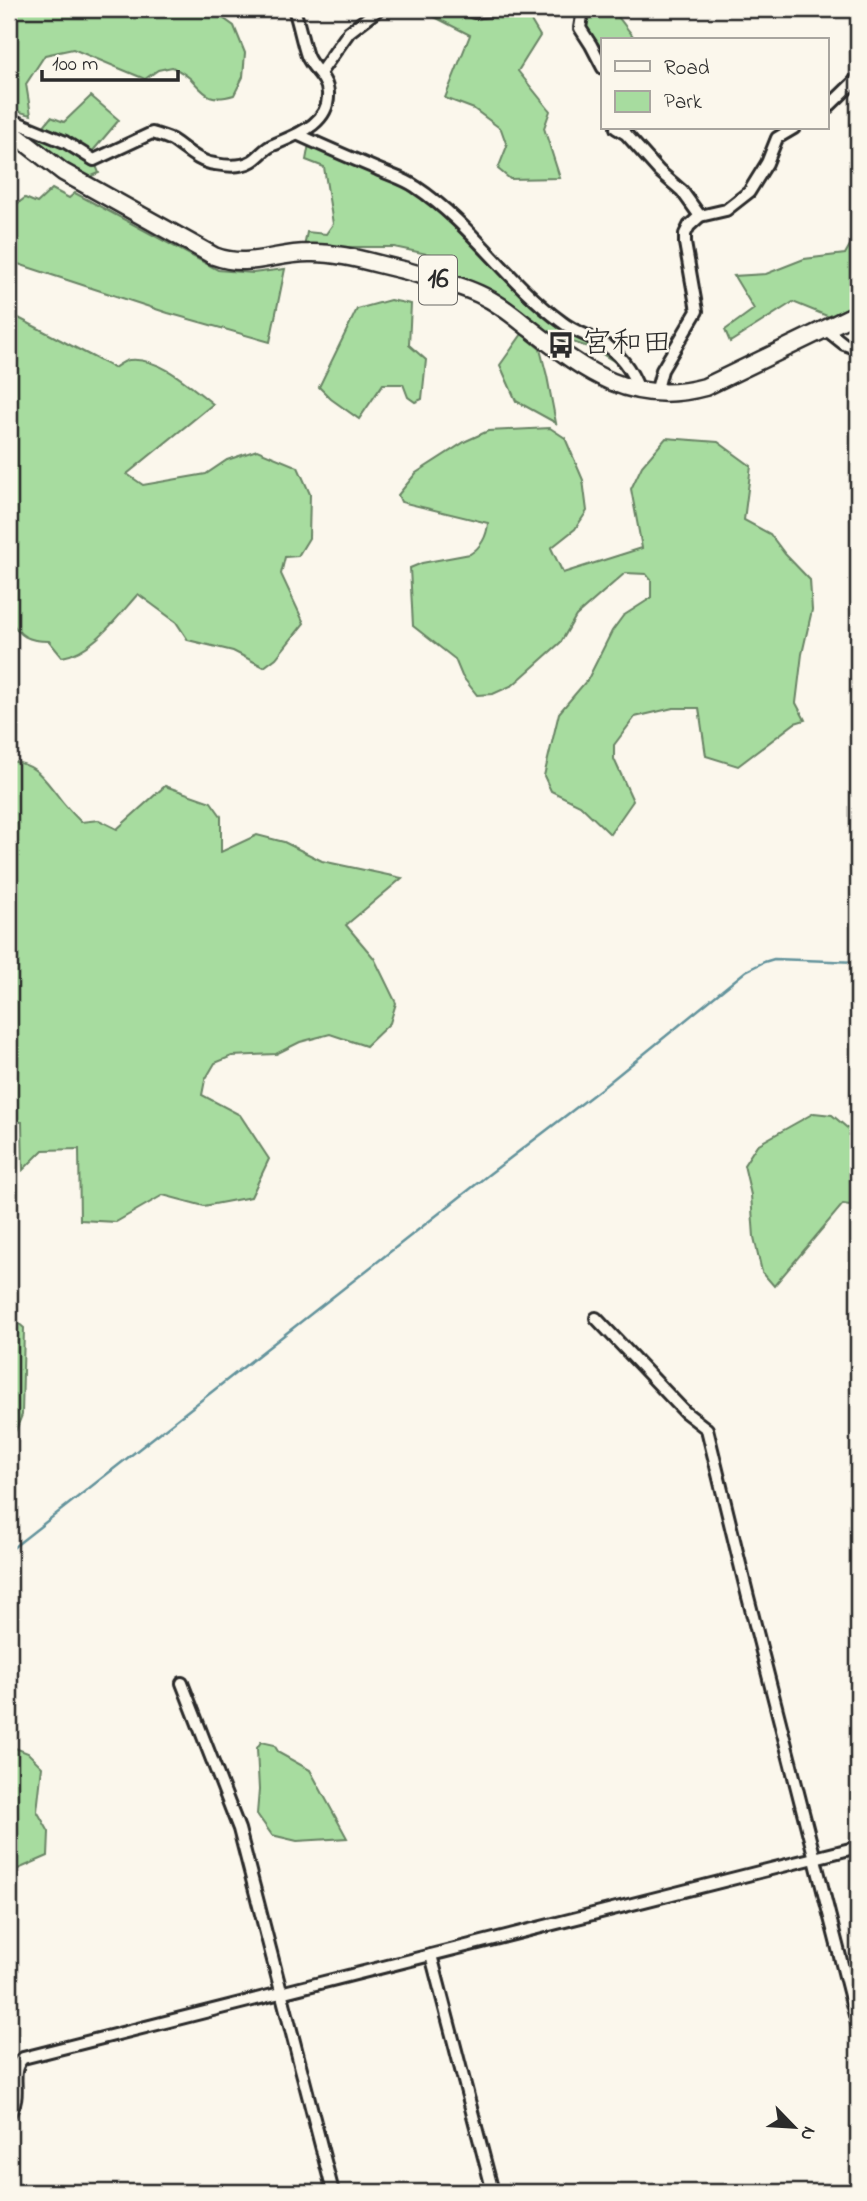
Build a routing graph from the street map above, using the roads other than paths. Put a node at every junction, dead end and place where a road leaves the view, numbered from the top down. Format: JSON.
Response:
{"nodes":[{"id":1,"x":294,"y":9,"type":"edge"},
{"id":2,"x":379,"y":9,"type":"edge"},
{"id":3,"x":464,"y":9,"type":"edge"},
{"id":4,"x":495,"y":9,"type":"edge"},
{"id":5,"x":588,"y":9,"type":"edge"},
{"id":6,"x":601,"y":64,"type":"edge"},
{"id":7,"x":320,"y":73,"type":"junction"},
{"id":8,"x":858,"y":78,"type":"edge"},
{"id":9,"x":828,"y":107,"type":"edge"},
{"id":10,"x":9,"y":118,"type":"edge"},
{"id":11,"x":9,"y":130,"type":"edge"},
{"id":12,"x":619,"y":130,"type":"edge"},
{"id":13,"x":791,"y":130,"type":"edge"},
{"id":14,"x":299,"y":135,"type":"junction"},
{"id":15,"x":700,"y":216,"type":"junction"},
{"id":16,"x":858,"y":313,"type":"edge"},
{"id":17,"x":825,"y":329,"type":"junction"},
{"id":18,"x":858,"y":349,"type":"edge"},
{"id":19,"x":639,"y":390,"type":"junction"},
{"id":20,"x":656,"y":393,"type":"junction"},
{"id":21,"x":596,"y":1318,"type":"dead end"},
{"id":22,"x":181,"y":1683,"type":"dead end"},
{"id":23,"x":858,"y":1847,"type":"edge"},
{"id":24,"x":816,"y":1858,"type":"junction"},
{"id":25,"x":431,"y":1955,"type":"junction"},
{"id":26,"x":283,"y":1993,"type":"junction"},
{"id":27,"x":858,"y":2027,"type":"edge"},
{"id":28,"x":9,"y":2114,"type":"edge"},
{"id":29,"x":333,"y":2192,"type":"edge"},
{"id":30,"x":493,"y":2192,"type":"edge"}],
"edges":[{"from":1,"to":7,"type":"street"},
{"from":2,"to":7,"type":"street"},
{"from":3,"to":4,"type":"street"},
{"from":5,"to":6,"type":"street"},
{"from":7,"to":14,"type":"street"},
{"from":8,"to":9,"type":"street"},
{"from":10,"to":14,"type":"street"},
{"from":11,"to":19,"type":"main road","number":"16"},
{"from":12,"to":15,"type":"street"},
{"from":13,"to":15,"type":"street"},
{"from":14,"to":19,"type":"street"},
{"from":15,"to":20,"type":"street"},
{"from":16,"to":17,"type":"main road","number":"16"},
{"from":17,"to":18,"type":"street"},
{"from":17,"to":20,"type":"main road","number":"16"},
{"from":19,"to":20,"type":"main road","number":"16"},
{"from":21,"to":24,"type":"street"},
{"from":22,"to":26,"type":"street"},
{"from":23,"to":24,"type":"street"},
{"from":24,"to":25,"type":"street"},
{"from":24,"to":27,"type":"street"},
{"from":25,"to":26,"type":"street"},
{"from":25,"to":30,"type":"street"},
{"from":26,"to":28,"type":"street"},
{"from":26,"to":29,"type":"street"}]}
